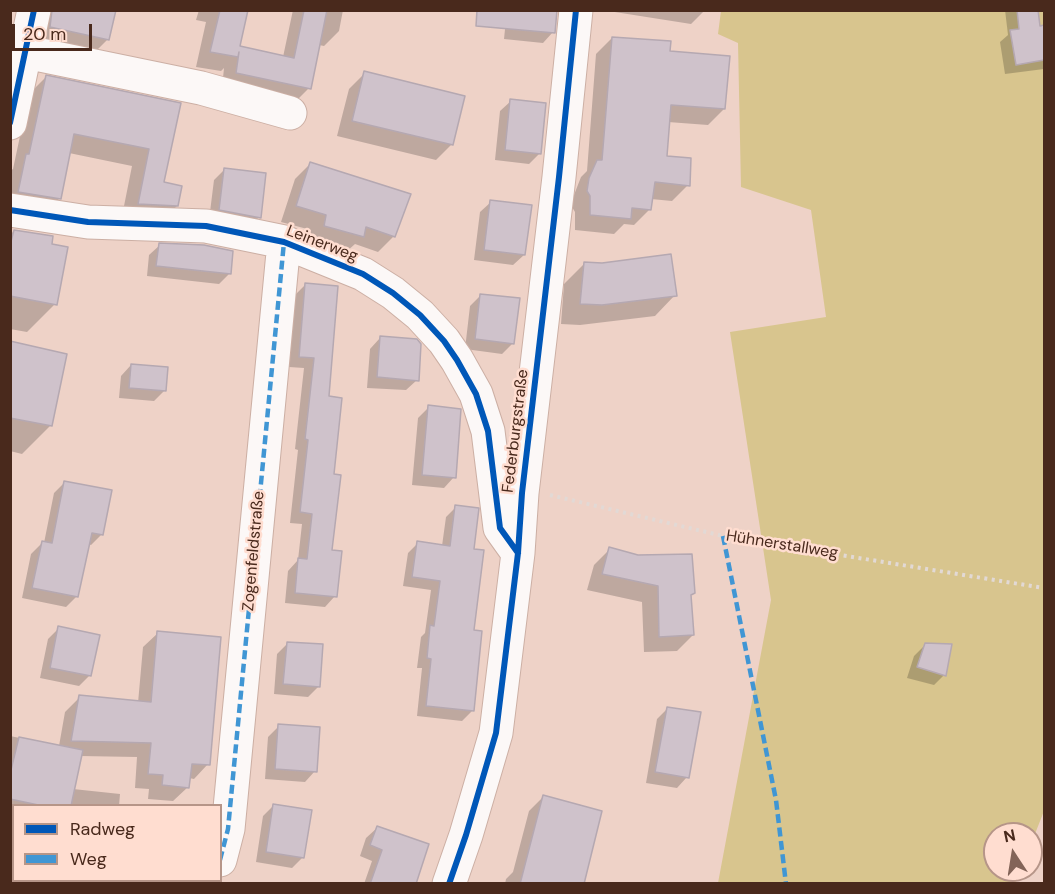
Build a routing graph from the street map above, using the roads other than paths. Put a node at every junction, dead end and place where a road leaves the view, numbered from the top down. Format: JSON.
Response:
{"nodes":[{"id":1,"x":34,"y":10,"type":"edge"},
{"id":2,"x":576,"y":10,"type":"edge"},
{"id":3,"x":26,"y":52,"type":"junction"},
{"id":4,"x":291,"y":113,"type":"dead end"},
{"id":5,"x":10,"y":123,"type":"edge"},
{"id":6,"x":10,"y":210,"type":"edge"},
{"id":7,"x":284,"y":242,"type":"junction"},
{"id":8,"x":518,"y":553,"type":"junction"},
{"id":9,"x":222,"y":852,"type":"edge"},
{"id":10,"x":449,"y":884,"type":"edge"}],
"edges":[{"from":1,"to":3,"type":"street"},
{"from":2,"to":8,"type":"street","name":"Federburgstraße"},
{"from":3,"to":4,"type":"street"},
{"from":3,"to":5,"type":"street"},
{"from":6,"to":7,"type":"street","name":"Leinerweg"},
{"from":7,"to":8,"type":"street","name":"Leinerweg"},
{"from":7,"to":9,"type":"street","name":"Zogenfeldstraße"},
{"from":8,"to":10,"type":"street","name":"Federburgstraße"}]}
